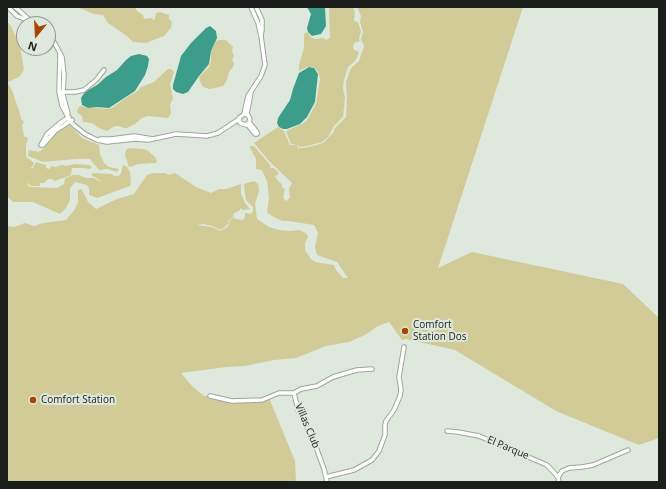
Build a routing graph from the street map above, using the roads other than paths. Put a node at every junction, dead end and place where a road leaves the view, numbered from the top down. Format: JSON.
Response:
{"nodes":[{"id":1,"x":8,"y":7,"type":"edge"},
{"id":2,"x":15,"y":7,"type":"edge"},
{"id":3,"x":251,"y":7,"type":"edge"},
{"id":4,"x":256,"y":7,"type":"edge"},
{"id":5,"x":261,"y":15,"type":"junction"},
{"id":6,"x":17,"y":16,"type":"edge"},
{"id":7,"x":25,"y":16,"type":"edge"},
{"id":8,"x":255,"y":18,"type":"junction"},
{"id":9,"x":261,"y":36,"type":"junction"},
{"id":10,"x":56,"y":45,"type":"edge"},
{"id":11,"x":104,"y":70,"type":"dead end"},
{"id":12,"x":61,"y":92,"type":"junction"},
{"id":13,"x":245,"y":114,"type":"junction"},
{"id":14,"x":70,"y":119,"type":"junction"},
{"id":15,"x":239,"y":121,"type":"junction"},
{"id":16,"x":54,"y":130,"type":"dead end"},
{"id":17,"x":404,"y":347,"type":"dead end"},
{"id":18,"x":372,"y":369,"type":"dead end"},
{"id":19,"x":294,"y":392,"type":"junction"},
{"id":20,"x":210,"y":396,"type":"dead end"},
{"id":21,"x":447,"y":431,"type":"dead end"},
{"id":22,"x":628,"y":450,"type":"dead end"},
{"id":23,"x":326,"y":477,"type":"junction"},
{"id":24,"x":558,"y":477,"type":"junction"},
{"id":25,"x":327,"y":482,"type":"edge"},
{"id":26,"x":559,"y":482,"type":"edge"}],
"edges":[{"from":1,"to":6,"type":"street"},
{"from":2,"to":7,"type":"street"},
{"from":3,"to":8,"type":"street"},
{"from":4,"to":5,"type":"street"},
{"from":5,"to":8,"type":"street"},
{"from":5,"to":9,"type":"street"},
{"from":8,"to":9,"type":"street"},
{"from":9,"to":13,"type":"street"},
{"from":10,"to":12,"type":"street"},
{"from":11,"to":12,"type":"street"},
{"from":12,"to":14,"type":"street"},
{"from":13,"to":15,"type":"street"},
{"from":13,"to":15,"type":"street"},
{"from":14,"to":15,"type":"street"},
{"from":14,"to":16,"type":"street"},
{"from":17,"to":23,"type":"street"},
{"from":18,"to":19,"type":"street","name":"Villas Club"},
{"from":19,"to":20,"type":"street","name":"Villas Club"},
{"from":19,"to":23,"type":"street","name":"Villas Club"},
{"from":21,"to":24,"type":"street","name":"El Parque"},
{"from":22,"to":24,"type":"street"},
{"from":23,"to":25,"type":"street","name":"Villas Club"},
{"from":24,"to":26,"type":"street"}]}
